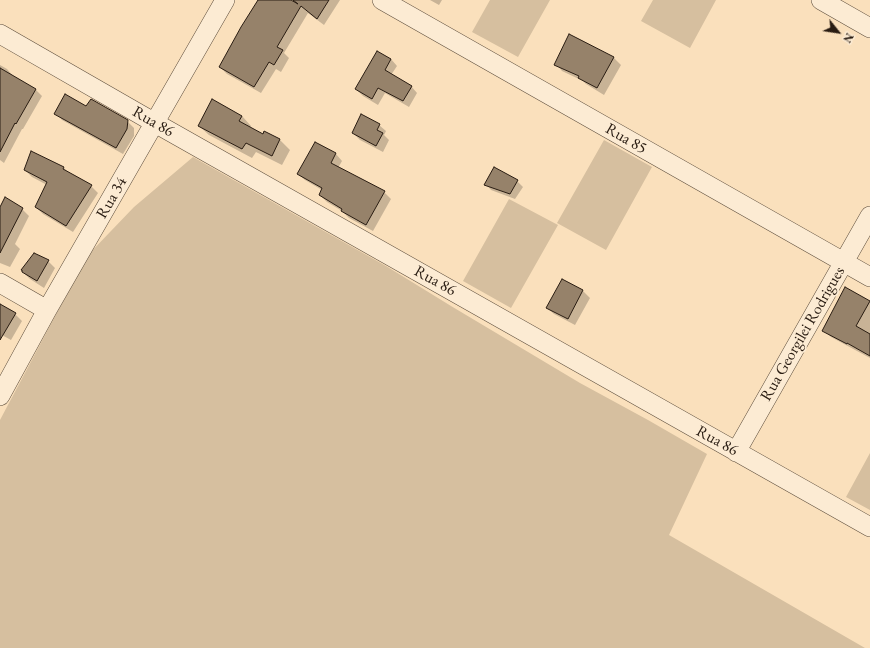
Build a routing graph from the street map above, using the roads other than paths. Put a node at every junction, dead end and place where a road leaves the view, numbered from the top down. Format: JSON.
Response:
{"nodes":[{"id":1,"x":226,"y":0,"type":"edge"},
{"id":2,"x":382,"y":0,"type":"edge"},
{"id":3,"x":821,"y":0,"type":"edge"},
{"id":4,"x":870,"y":28,"type":"edge"},
{"id":5,"x":0,"y":34,"type":"edge"},
{"id":6,"x":155,"y":123,"type":"junction"},
{"id":7,"x":870,"y":216,"type":"edge"},
{"id":8,"x":844,"y":262,"type":"junction"},
{"id":9,"x":870,"y":277,"type":"edge"},
{"id":10,"x":0,"y":282,"type":"edge"},
{"id":11,"x":47,"y":310,"type":"junction"},
{"id":12,"x":0,"y":396,"type":"edge"},
{"id":13,"x":736,"y":452,"type":"junction"},
{"id":14,"x":870,"y":528,"type":"edge"}],
"edges":[{"from":1,"to":6,"type":"street","name":"Rua 34"},
{"from":2,"to":8,"type":"street","name":"Rua 85"},
{"from":3,"to":4,"type":"street"},
{"from":5,"to":6,"type":"street","name":"Rua 86"},
{"from":6,"to":11,"type":"street","name":"Rua 34"},
{"from":6,"to":13,"type":"street","name":"Rua 86"},
{"from":7,"to":8,"type":"street","name":"Rua Georgilei Rodrigues"},
{"from":8,"to":9,"type":"street","name":"Rua 85"},
{"from":8,"to":13,"type":"street","name":"Rua Georgilei Rodrigues"},
{"from":10,"to":11,"type":"street"},
{"from":11,"to":12,"type":"street","name":"Rua 34"},
{"from":13,"to":14,"type":"street","name":"Rua 86"}]}
